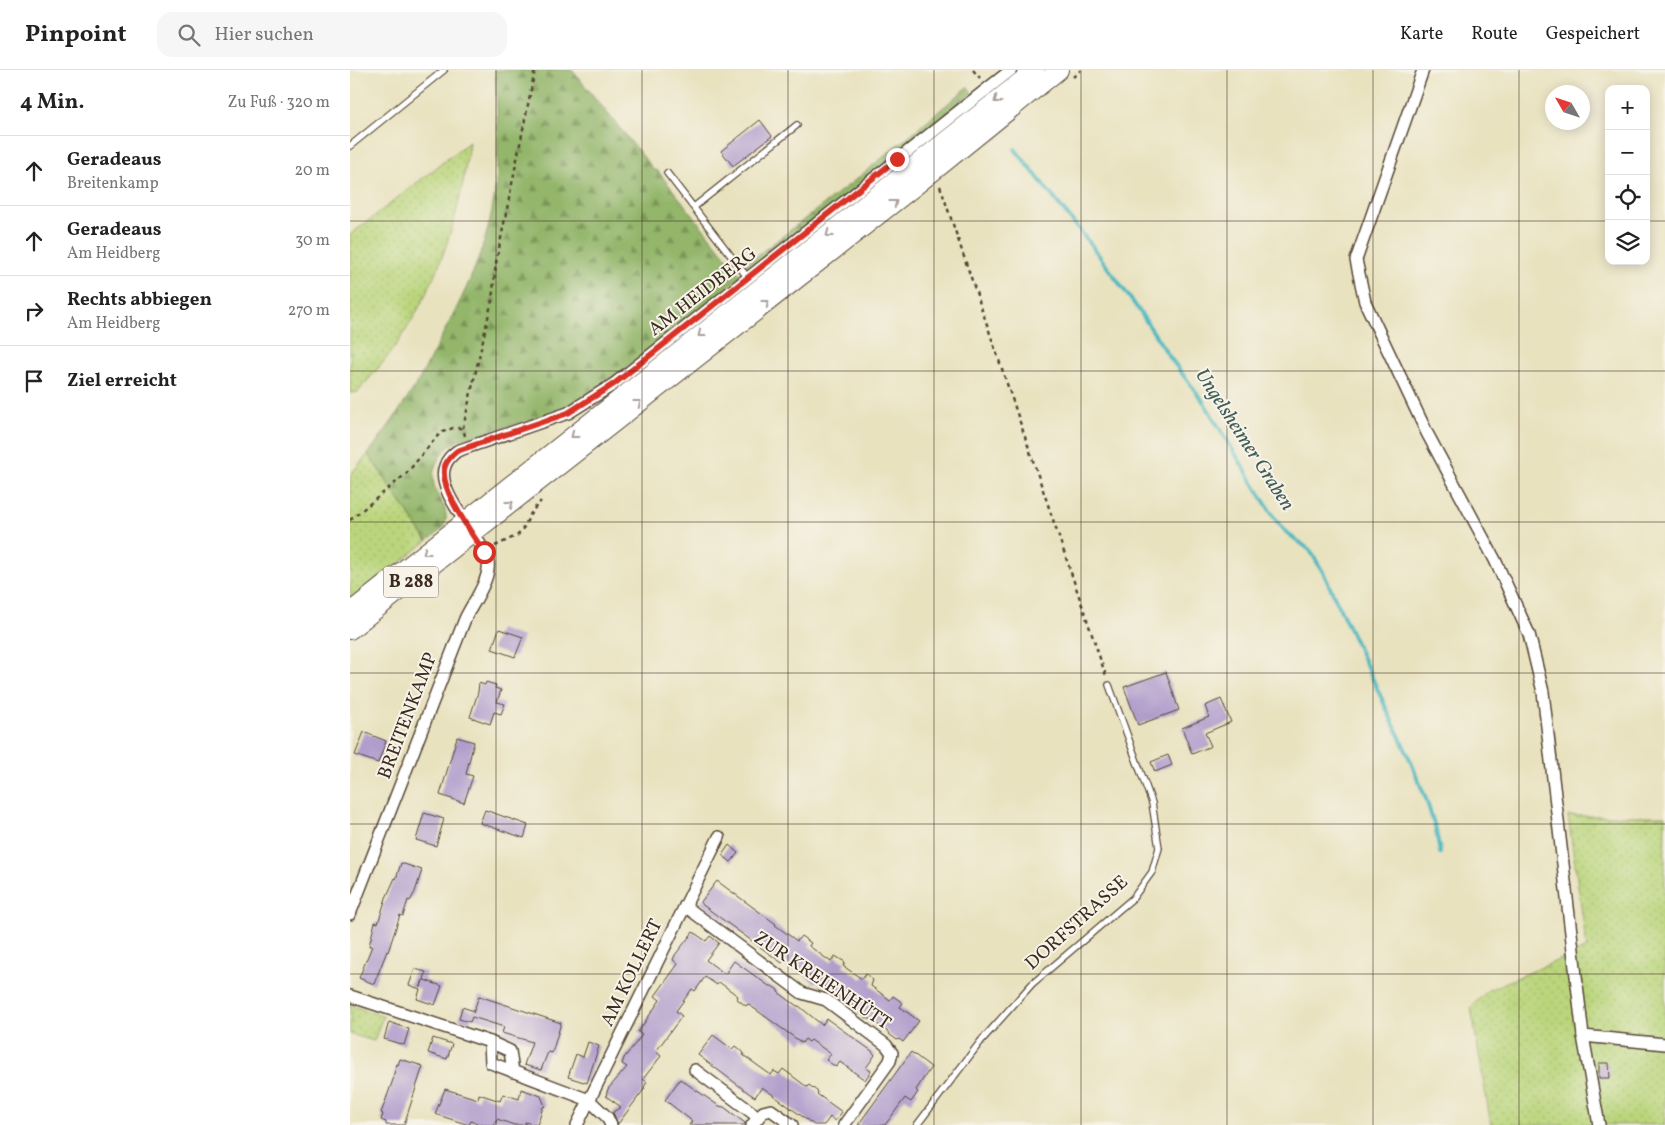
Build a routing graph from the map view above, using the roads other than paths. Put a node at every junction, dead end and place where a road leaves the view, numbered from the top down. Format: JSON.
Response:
{"nodes":[{"id":1,"x":444,"y":70,"type":"edge"},
{"id":2,"x":1011,"y":70,"type":"edge"},
{"id":3,"x":1036,"y":70,"type":"edge"},
{"id":4,"x":1058,"y":70,"type":"edge"},
{"id":5,"x":1423,"y":70,"type":"edge"},
{"id":6,"x":798,"y":125,"type":"dead end"},
{"id":7,"x":350,"y":146,"type":"edge"},
{"id":8,"x":667,"y":173,"type":"dead end"},
{"id":9,"x":694,"y":207,"type":"junction"},
{"id":10,"x":748,"y":278,"type":"junction"},
{"id":11,"x":468,"y":528,"type":"junction"},
{"id":12,"x":350,"y":612,"type":"edge"},
{"id":13,"x":350,"y":630,"type":"edge"},
{"id":14,"x":1109,"y":685,"type":"road end"},
{"id":15,"x":719,"y":837,"type":"dead end"},
{"id":16,"x":685,"y":906,"type":"junction"},
{"id":17,"x":350,"y":914,"type":"edge"},
{"id":18,"x":350,"y":996,"type":"edge"},
{"id":19,"x":1583,"y":1036,"type":"junction"},
{"id":20,"x":490,"y":1042,"type":"junction"},
{"id":21,"x":1665,"y":1044,"type":"edge"},
{"id":22,"x":695,"y":1070,"type":"dead end"},
{"id":23,"x":513,"y":1072,"type":"junction"},
{"id":24,"x":589,"y":1100,"type":"junction"},
{"id":25,"x":755,"y":1121,"type":"edge"},
{"id":26,"x":577,"y":1125,"type":"edge"},
{"id":27,"x":610,"y":1125,"type":"edge"},
{"id":28,"x":792,"y":1125,"type":"edge"},
{"id":29,"x":844,"y":1125,"type":"edge"},
{"id":30,"x":917,"y":1125,"type":"edge"},
{"id":31,"x":1599,"y":1125,"type":"edge"}],
"edges":[{"from":1,"to":7,"type":"lane"},
{"from":2,"to":10,"type":"street","name":"AM HEIDBERG"},
{"from":3,"to":11,"type":"main road","number":"B 288","one_way":true},
{"from":11,"to":4,"type":"main road","number":"B 288","one_way":true},
{"from":5,"to":19,"type":"street"},
{"from":6,"to":9,"type":"lane"},
{"from":8,"to":9,"type":"lane"},
{"from":9,"to":10,"type":"lane"},
{"from":10,"to":11,"type":"street","name":"AM HEIDBERG"},
{"from":11,"to":12,"type":"main road","number":"B 288","one_way":true},
{"from":11,"to":13,"type":"main road","number":"B 288"},
{"from":11,"to":17,"type":"street","name":"BREITENKAMP"},
{"from":14,"to":30,"type":"lane","name":"DORFSTRASSE"},
{"from":15,"to":16,"type":"street","name":"AM KOLLERT"},
{"from":16,"to":24,"type":"street","name":"AM KOLLERT"},
{"from":16,"to":29,"type":"street","name":"ZUR KREIENHÜTT"},
{"from":18,"to":20,"type":"street"},
{"from":19,"to":21,"type":"street"},
{"from":19,"to":31,"type":"street"},
{"from":20,"to":23,"type":"street"},
{"from":20,"to":23,"type":"street"},
{"from":22,"to":25,"type":"street"},
{"from":23,"to":24,"type":"street"},
{"from":24,"to":26,"type":"street","name":"AM KOLLERT"},
{"from":24,"to":27,"type":"street"},
{"from":25,"to":28,"type":"street"}]}
